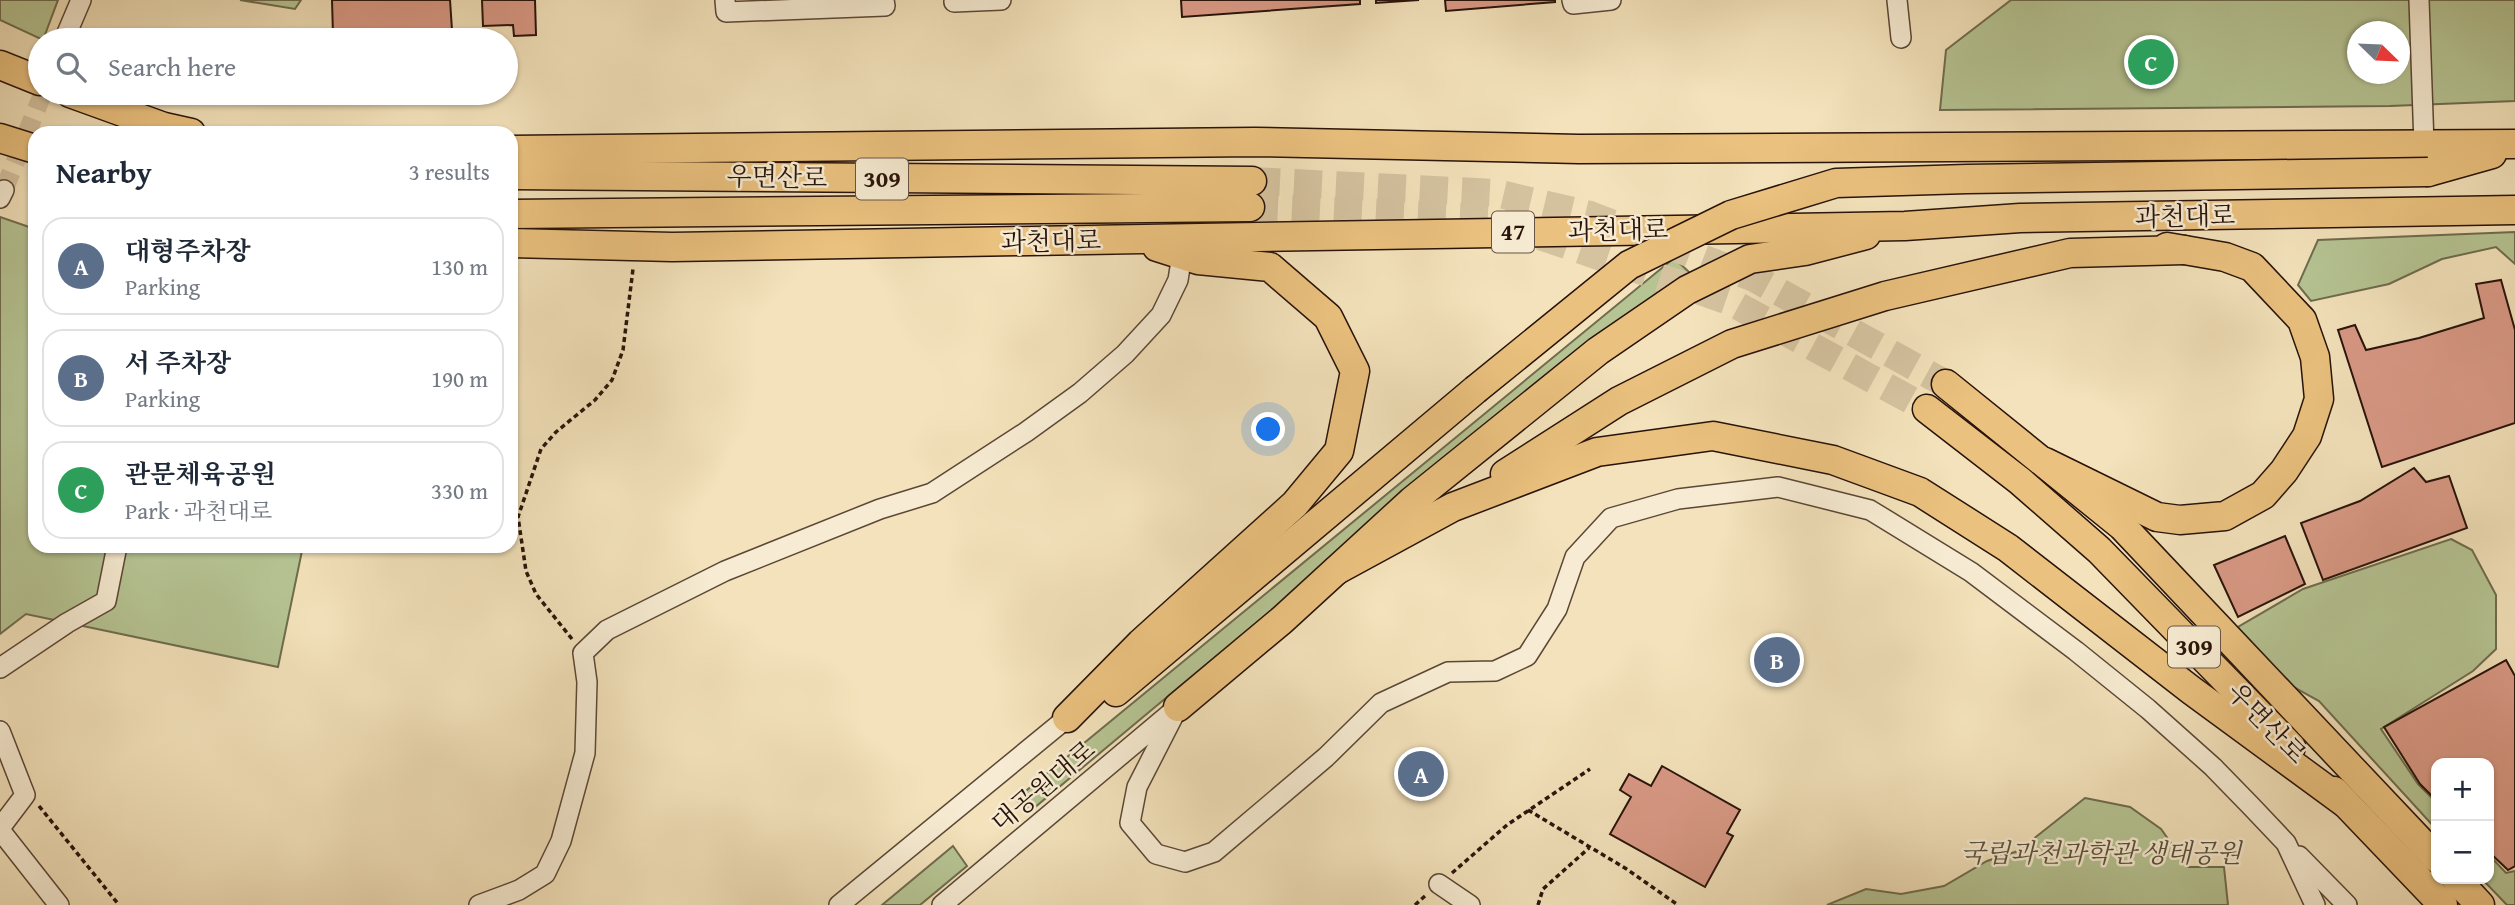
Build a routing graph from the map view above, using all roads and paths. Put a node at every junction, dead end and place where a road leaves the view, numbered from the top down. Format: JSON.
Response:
{"nodes":[{"id":1,"x":81,"y":0,"type":"edge"},
{"id":2,"x":725,"y":0,"type":"edge"},
{"id":3,"x":884,"y":0,"type":"edge"},
{"id":4,"x":1001,"y":0,"type":"edge"},
{"id":5,"x":1572,"y":0,"type":"edge"},
{"id":6,"x":1611,"y":0,"type":"edge"},
{"id":7,"x":1897,"y":0,"type":"edge"},
{"id":8,"x":2419,"y":0,"type":"edge"},
{"id":9,"x":954,"y":2,"type":"dead end"},
{"id":10,"x":69,"y":28,"type":"edge"},
{"id":11,"x":1901,"y":38,"type":"dead end"},
{"id":12,"x":0,"y":65,"type":"edge"},
{"id":13,"x":28,"y":76,"type":"edge"},
{"id":14,"x":103,"y":105,"type":"edge"},
{"id":15,"x":161,"y":126,"type":"edge"},
{"id":16,"x":0,"y":138,"type":"edge"},
{"id":17,"x":2515,"y":146,"type":"edge"},
{"id":18,"x":28,"y":147,"type":"edge"},
{"id":19,"x":518,"y":150,"type":"edge"},
{"id":20,"x":2426,"y":158,"type":"junction"},
{"id":21,"x":518,"y":174,"type":"edge"},
{"id":22,"x":2515,"y":210,"type":"edge"},
{"id":23,"x":518,"y":214,"type":"edge"},
{"id":24,"x":2020,"y":218,"type":"junction"},
{"id":25,"x":1905,"y":226,"type":"junction"},
{"id":26,"x":1131,"y":240,"type":"junction"},
{"id":27,"x":518,"y":243,"type":"edge"},
{"id":28,"x":636,"y":246,"type":"junction"},
{"id":29,"x":2184,"y":250,"type":"junction"},
{"id":30,"x":1182,"y":255,"type":"junction"},
{"id":31,"x":1946,"y":384,"type":"tunnel mouth"},
{"id":32,"x":1927,"y":410,"type":"tunnel mouth"},
{"id":33,"x":2045,"y":462,"type":"junction"},
{"id":34,"x":1453,"y":507,"type":"junction"},
{"id":35,"x":116,"y":553,"type":"edge"},
{"id":36,"x":1337,"y":570,"type":"junction"},
{"id":37,"x":583,"y":653,"type":"junction"},
{"id":38,"x":0,"y":668,"type":"edge"},
{"id":39,"x":1178,"y":707,"type":"junction"},
{"id":40,"x":1068,"y":718,"type":"junction"},
{"id":41,"x":0,"y":731,"type":"edge"},
{"id":42,"x":1590,"y":769,"type":"dead end"},
{"id":43,"x":20,"y":778,"type":"junction"},
{"id":44,"x":2345,"y":803,"type":"junction"},
{"id":45,"x":1528,"y":810,"type":"junction"},
{"id":46,"x":0,"y":829,"type":"edge"},
{"id":47,"x":2286,"y":843,"type":"junction"},
{"id":48,"x":1589,"y":848,"type":"junction"},
{"id":49,"x":2431,"y":853,"type":"edge"},
{"id":50,"x":1439,"y":884,"type":"junction"},
{"id":51,"x":2461,"y":884,"type":"edge"},
{"id":52,"x":59,"y":905,"type":"edge"},
{"id":53,"x":119,"y":905,"type":"edge"},
{"id":54,"x":479,"y":905,"type":"edge"},
{"id":55,"x":839,"y":905,"type":"edge"},
{"id":56,"x":942,"y":905,"type":"edge"},
{"id":57,"x":1415,"y":905,"type":"edge"},
{"id":58,"x":1470,"y":905,"type":"edge"},
{"id":59,"x":1538,"y":905,"type":"edge"},
{"id":60,"x":1678,"y":905,"type":"edge"},
{"id":61,"x":2315,"y":905,"type":"edge"},
{"id":62,"x":2347,"y":905,"type":"edge"},
{"id":63,"x":2443,"y":905,"type":"edge"},
{"id":64,"x":2480,"y":905,"type":"edge"}],
"edges":[{"from":1,"to":10,"type":"street"},
{"from":2,"to":3,"type":"street"},
{"from":4,"to":9,"type":"street"},
{"from":5,"to":6,"type":"street"},
{"from":7,"to":11,"type":"street"},
{"from":8,"to":20,"type":"street"},
{"from":12,"to":13,"type":"highway"},
{"from":14,"to":15,"type":"highway"},
{"from":16,"to":18,"type":"highway"},
{"from":17,"to":20,"type":"highway"},
{"from":19,"to":20,"type":"highway"},
{"from":20,"to":40,"type":"highway","bridge":true},
{"from":21,"to":23,"type":"highway","name":"우면산로","number":"309"},
{"from":22,"to":24,"type":"highway","name":"과천대로","number":"47"},
{"from":24,"to":25,"type":"highway","name":"과천대로","number":"47"},
{"from":24,"to":29,"type":"highway"},
{"from":25,"to":26,"type":"highway","name":"과천대로","number":"47"},
{"from":25,"to":36,"type":"highway"},
{"from":26,"to":28,"type":"highway","name":"과천대로","number":"47"},
{"from":26,"to":30,"type":"highway"},
{"from":27,"to":28,"type":"highway","name":"과천대로","number":"47"},
{"from":28,"to":37,"type":"path"},
{"from":29,"to":33,"type":"highway"},
{"from":29,"to":34,"type":"highway"},
{"from":30,"to":37,"type":"street"},
{"from":30,"to":40,"type":"highway"},
{"from":31,"to":33,"type":"highway","name":"우면산로","number":"309"},
{"from":32,"to":44,"type":"highway","name":"우면산로","number":"309"},
{"from":33,"to":49,"type":"highway","name":"우면산로","number":"309"},
{"from":34,"to":36,"type":"highway"},
{"from":34,"to":44,"type":"highway"},
{"from":35,"to":38,"type":"street"},
{"from":36,"to":39,"type":"highway"},
{"from":37,"to":54,"type":"street"},
{"from":39,"to":47,"type":"street"},
{"from":39,"to":56,"type":"street","name":"대공원대로"},
{"from":40,"to":55,"type":"street","name":"대공원대로"},
{"from":41,"to":43,"type":"street"},
{"from":42,"to":45,"type":"path"},
{"from":43,"to":46,"type":"street"},
{"from":43,"to":53,"type":"path"},
{"from":44,"to":63,"type":"highway","name":"우면산로","number":"309"},
{"from":45,"to":48,"type":"path"},
{"from":45,"to":50,"type":"path"},
{"from":46,"to":52,"type":"street"},
{"from":47,"to":61,"type":"street"},
{"from":47,"to":62,"type":"street"},
{"from":48,"to":59,"type":"path"},
{"from":48,"to":60,"type":"path"},
{"from":50,"to":57,"type":"path"},
{"from":50,"to":58,"type":"street"},
{"from":51,"to":64,"type":"highway"}]}
